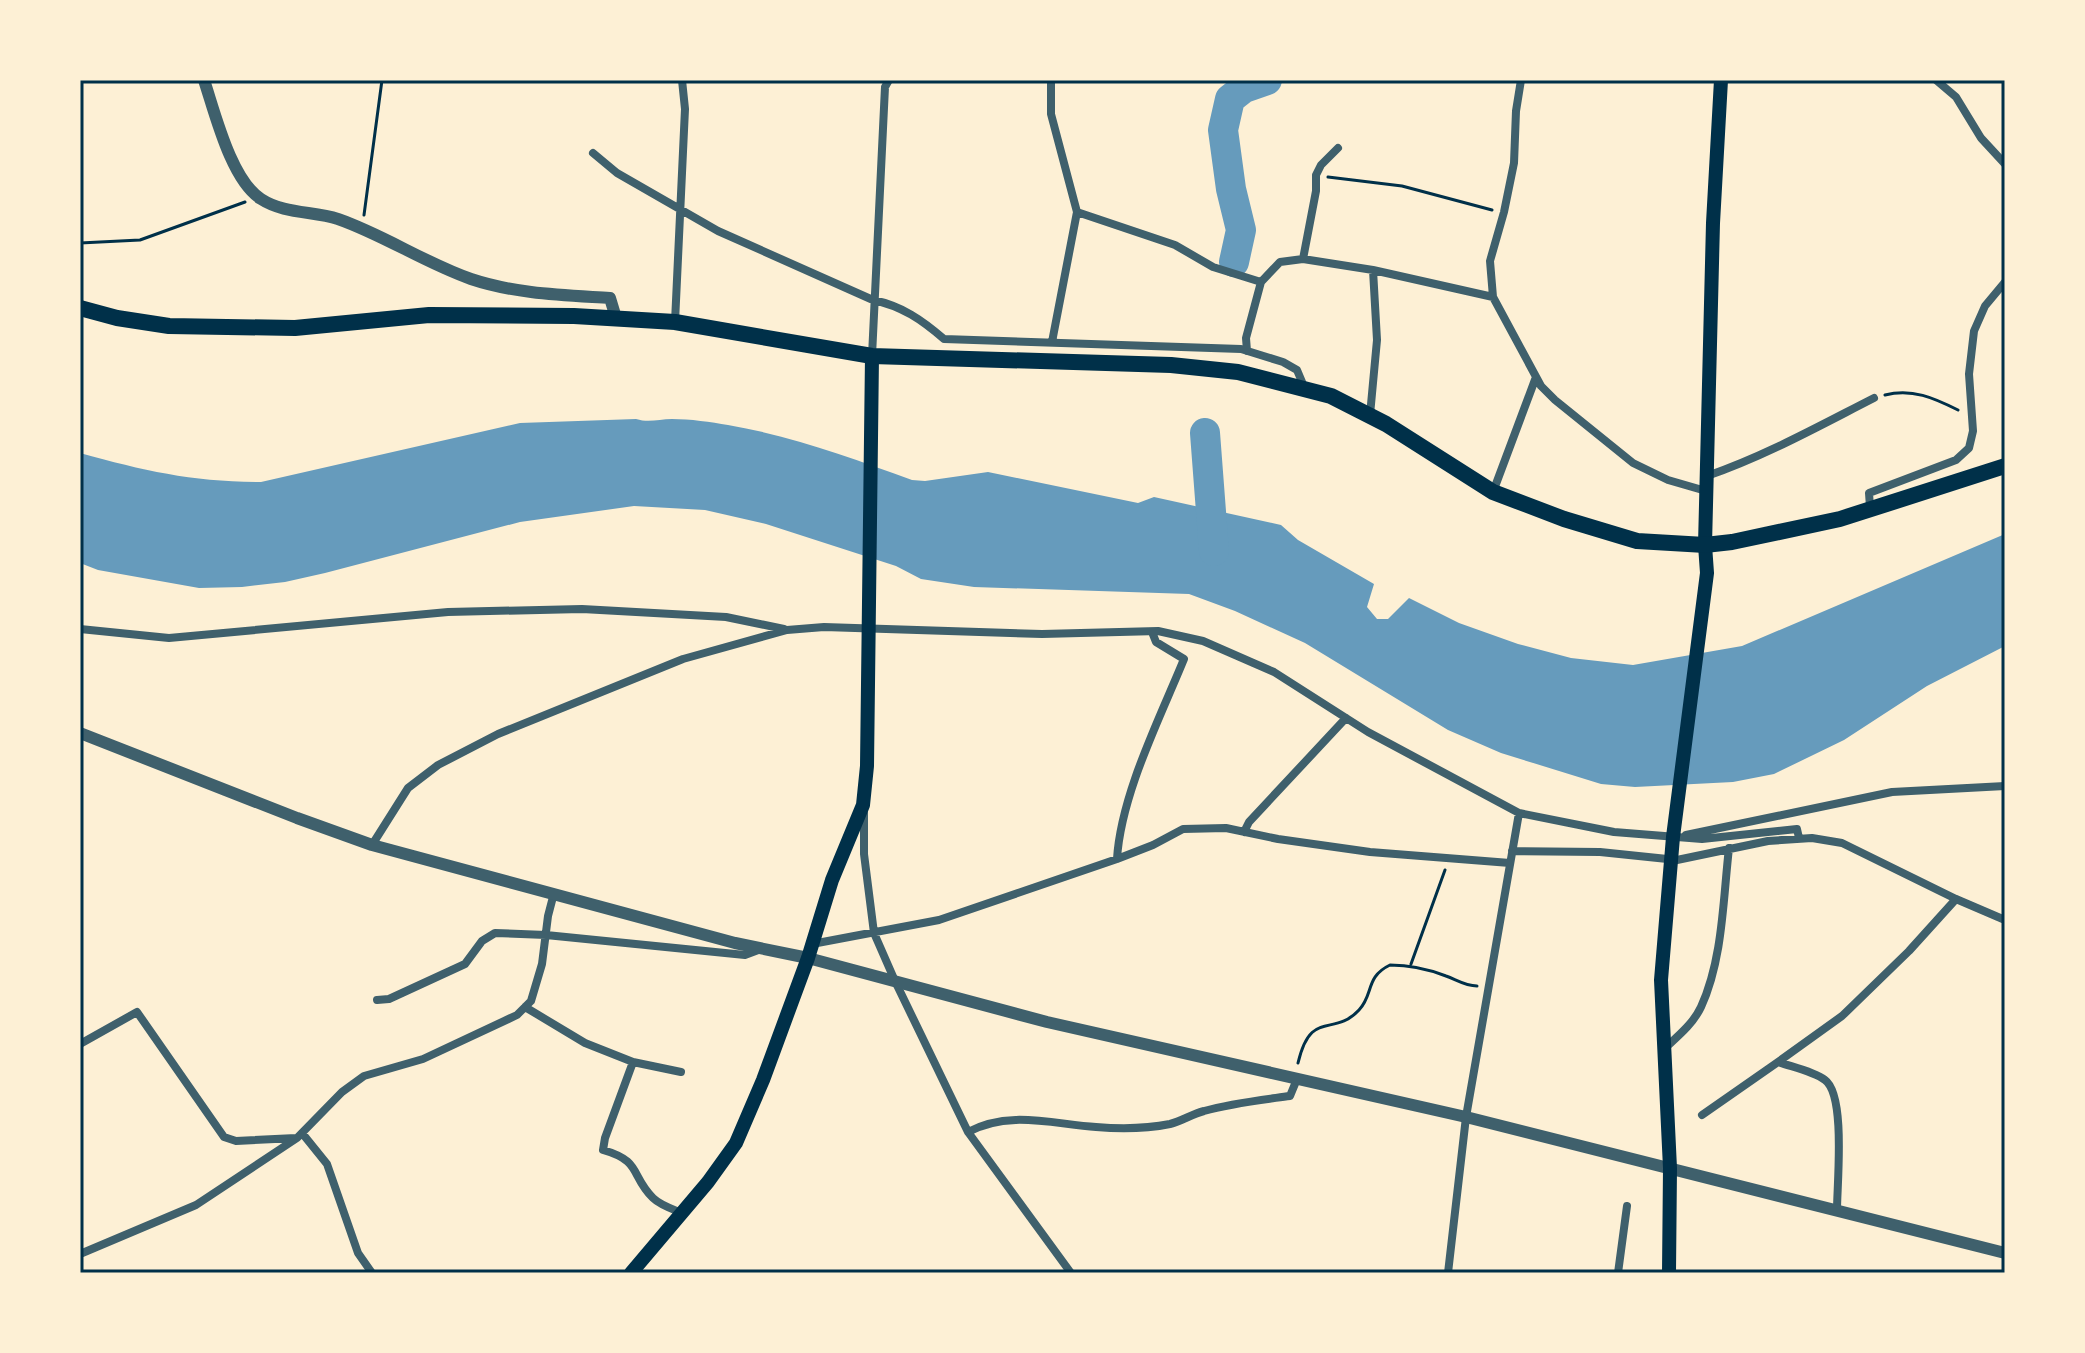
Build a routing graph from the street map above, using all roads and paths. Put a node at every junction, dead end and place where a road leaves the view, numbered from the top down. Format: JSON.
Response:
{"nodes":[{"id":1,"x":204,"y":80,"type":"edge"},
{"id":2,"x":382,"y":80,"type":"edge"},
{"id":3,"x":682,"y":80,"type":"edge"},
{"id":4,"x":889,"y":80,"type":"edge"},
{"id":5,"x":1051,"y":80,"type":"edge"},
{"id":6,"x":1521,"y":80,"type":"edge"},
{"id":7,"x":1721,"y":80,"type":"edge"},
{"id":8,"x":1936,"y":80,"type":"edge"},
{"id":9,"x":1338,"y":148,"type":"dead end"},
{"id":10,"x":593,"y":153,"type":"dead end"},
{"id":11,"x":2005,"y":164,"type":"edge"},
{"id":12,"x":1316,"y":175,"type":"junction"},
{"id":13,"x":260,"y":199,"type":"junction"},
{"id":14,"x":679,"y":208,"type":"junction"},
{"id":15,"x":1077,"y":212,"type":"junction"},
{"id":16,"x":1504,"y":212,"type":"junction"},
{"id":17,"x":361,"y":229,"type":"junction"},
{"id":18,"x":80,"y":243,"type":"edge"},
{"id":19,"x":1303,"y":259,"type":"junction"},
{"id":20,"x":1373,"y":270,"type":"junction"},
{"id":21,"x":1261,"y":282,"type":"junction"},
{"id":22,"x":2005,"y":282,"type":"edge"},
{"id":23,"x":1493,"y":297,"type":"junction"},
{"id":24,"x":873,"y":300,"type":"junction"},
{"id":25,"x":80,"y":308,"type":"edge"},
{"id":26,"x":616,"y":318,"type":"junction"},
{"id":27,"x":675,"y":322,"type":"junction"},
{"id":28,"x":1052,"y":342,"type":"junction"},
{"id":29,"x":1247,"y":351,"type":"junction"},
{"id":30,"x":872,"y":356,"type":"junction"},
{"id":31,"x":1536,"y":377,"type":"junction"},
{"id":32,"x":1305,"y":389,"type":"junction"},
{"id":33,"x":1874,"y":398,"type":"joint"},
{"id":34,"x":1370,"y":415,"type":"junction"},
{"id":35,"x":1972,"y":416,"type":"junction"},
{"id":36,"x":2005,"y":466,"type":"edge"},
{"id":37,"x":1707,"y":483,"type":"junction"},
{"id":38,"x":1493,"y":492,"type":"junction"},
{"id":39,"x":1870,"y":507,"type":"junction"},
{"id":40,"x":1705,"y":545,"type":"junction"},
{"id":41,"x":869,"y":625,"type":"junction"},
{"id":42,"x":80,"y":629,"type":"edge"},
{"id":43,"x":787,"y":630,"type":"junction"},
{"id":44,"x":1152,"y":632,"type":"junction"},
{"id":45,"x":1346,"y":718,"type":"junction"},
{"id":46,"x":80,"y":733,"type":"edge"},
{"id":47,"x":2005,"y":786,"type":"edge"},
{"id":48,"x":863,"y":805,"type":"junction"},
{"id":49,"x":1519,"y":813,"type":"junction"},
{"id":50,"x":1244,"y":832,"type":"junction"},
{"id":51,"x":1674,"y":837,"type":"junction"},
{"id":52,"x":1799,"y":838,"type":"junction"},
{"id":53,"x":372,"y":845,"type":"junction"},
{"id":54,"x":1729,"y":848,"type":"junction"},
{"id":55,"x":1512,"y":851,"type":"junction"},
{"id":56,"x":1117,"y":859,"type":"junction"},
{"id":57,"x":1449,"y":859,"type":"junction"},
{"id":58,"x":1510,"y":863,"type":"junction"},
{"id":59,"x":554,"y":893,"type":"junction"},
{"id":60,"x":1956,"y":899,"type":"junction"},
{"id":61,"x":2005,"y":920,"type":"edge"},
{"id":62,"x":874,"y":933,"type":"junction"},
{"id":63,"x":546,"y":935,"type":"junction"},
{"id":64,"x":762,"y":948,"type":"junction"},
{"id":65,"x":810,"y":951,"type":"junction"},
{"id":66,"x":1410,"y":965,"type":"junction"},
{"id":67,"x":895,"y":981,"type":"junction"},
{"id":68,"x":1488,"y":986,"type":"junction"},
{"id":69,"x":377,"y":1000,"type":"dead end"},
{"id":70,"x":525,"y":1007,"type":"junction"},
{"id":71,"x":80,"y":1044,"type":"edge"},
{"id":72,"x":1664,"y":1049,"type":"junction"},
{"id":73,"x":633,"y":1062,"type":"junction"},
{"id":74,"x":1778,"y":1062,"type":"junction"},
{"id":75,"x":681,"y":1072,"type":"dead end"},
{"id":76,"x":1297,"y":1079,"type":"junction"},
{"id":77,"x":1702,"y":1115,"type":"dead end"},
{"id":78,"x":1466,"y":1117,"type":"junction"},
{"id":79,"x":968,"y":1132,"type":"junction"},
{"id":80,"x":299,"y":1136,"type":"junction"},
{"id":81,"x":1670,"y":1168,"type":"junction"},
{"id":82,"x":1627,"y":1206,"type":"dead end"},
{"id":83,"x":1837,"y":1210,"type":"junction"},
{"id":84,"x":682,"y":1213,"type":"junction"},
{"id":85,"x":2005,"y":1253,"type":"edge"},
{"id":86,"x":80,"y":1254,"type":"edge"},
{"id":87,"x":372,"y":1273,"type":"edge"},
{"id":88,"x":631,"y":1273,"type":"edge"},
{"id":89,"x":1071,"y":1273,"type":"edge"},
{"id":90,"x":1448,"y":1273,"type":"edge"},
{"id":91,"x":1618,"y":1273,"type":"edge"},
{"id":92,"x":1669,"y":1273,"type":"edge"}],
"edges":[{"from":1,"to":13,"type":"street"},
{"from":2,"to":17,"type":"path"},
{"from":3,"to":14,"type":"street"},
{"from":4,"to":24,"type":"street"},
{"from":5,"to":15,"type":"street"},
{"from":6,"to":16,"type":"street"},
{"from":7,"to":37,"type":"main road"},
{"from":8,"to":11,"type":"street"},
{"from":9,"to":12,"type":"street"},
{"from":10,"to":14,"type":"street"},
{"from":12,"to":16,"type":"path"},
{"from":12,"to":19,"type":"street"},
{"from":13,"to":17,"type":"street"},
{"from":13,"to":18,"type":"path"},
{"from":14,"to":24,"type":"street"},
{"from":14,"to":27,"type":"street"},
{"from":15,"to":21,"type":"street"},
{"from":15,"to":28,"type":"street"},
{"from":16,"to":23,"type":"street"},
{"from":17,"to":26,"type":"street"},
{"from":19,"to":20,"type":"street"},
{"from":19,"to":21,"type":"street"},
{"from":20,"to":23,"type":"street"},
{"from":20,"to":34,"type":"street"},
{"from":21,"to":29,"type":"street"},
{"from":22,"to":35,"type":"street"},
{"from":23,"to":31,"type":"street"},
{"from":24,"to":28,"type":"street"},
{"from":24,"to":30,"type":"street"},
{"from":25,"to":26,"type":"main road"},
{"from":26,"to":27,"type":"main road"},
{"from":27,"to":30,"type":"main road"},
{"from":28,"to":29,"type":"street"},
{"from":29,"to":32,"type":"street"},
{"from":30,"to":32,"type":"main road"},
{"from":30,"to":41,"type":"main road"},
{"from":31,"to":37,"type":"street"},
{"from":31,"to":38,"type":"street"},
{"from":32,"to":34,"type":"main road"},
{"from":33,"to":35,"type":"path"},
{"from":33,"to":37,"type":"street"},
{"from":34,"to":38,"type":"main road"},
{"from":35,"to":39,"type":"street"},
{"from":36,"to":39,"type":"main road"},
{"from":37,"to":40,"type":"main road"},
{"from":38,"to":40,"type":"main road"},
{"from":39,"to":40,"type":"main road"},
{"from":40,"to":51,"type":"main road"},
{"from":41,"to":43,"type":"street"},
{"from":41,"to":44,"type":"street"},
{"from":41,"to":48,"type":"main road"},
{"from":42,"to":43,"type":"street"},
{"from":43,"to":53,"type":"street"},
{"from":44,"to":45,"type":"street"},
{"from":44,"to":56,"type":"street"},
{"from":45,"to":49,"type":"street"},
{"from":45,"to":50,"type":"street"},
{"from":46,"to":53,"type":"street"},
{"from":47,"to":51,"type":"street"},
{"from":48,"to":62,"type":"street"},
{"from":48,"to":65,"type":"main road"},
{"from":49,"to":51,"type":"street"},
{"from":49,"to":55,"type":"street"},
{"from":50,"to":56,"type":"street"},
{"from":50,"to":57,"type":"street"},
{"from":51,"to":52,"type":"street"},
{"from":51,"to":72,"type":"main road"},
{"from":52,"to":54,"type":"street"},
{"from":52,"to":60,"type":"street"},
{"from":53,"to":59,"type":"street"},
{"from":54,"to":55,"type":"street"},
{"from":54,"to":72,"type":"street"},
{"from":55,"to":58,"type":"street"},
{"from":56,"to":62,"type":"street"},
{"from":57,"to":58,"type":"street"},
{"from":57,"to":66,"type":"path"},
{"from":58,"to":68,"type":"street"},
{"from":59,"to":63,"type":"street"},
{"from":59,"to":64,"type":"street"},
{"from":60,"to":61,"type":"street"},
{"from":60,"to":74,"type":"street"},
{"from":62,"to":65,"type":"street"},
{"from":62,"to":67,"type":"street"},
{"from":63,"to":64,"type":"street"},
{"from":63,"to":69,"type":"street"},
{"from":63,"to":70,"type":"street"},
{"from":64,"to":65,"type":"street"},
{"from":65,"to":67,"type":"street"},
{"from":65,"to":84,"type":"main road"},
{"from":66,"to":68,"type":"path"},
{"from":66,"to":76,"type":"path"},
{"from":67,"to":76,"type":"street"},
{"from":67,"to":79,"type":"street"},
{"from":68,"to":78,"type":"street"},
{"from":70,"to":73,"type":"street"},
{"from":70,"to":80,"type":"street"},
{"from":71,"to":80,"type":"street"},
{"from":72,"to":81,"type":"main road"},
{"from":73,"to":75,"type":"street"},
{"from":73,"to":84,"type":"street"},
{"from":74,"to":77,"type":"street"},
{"from":74,"to":83,"type":"street"},
{"from":76,"to":78,"type":"street"},
{"from":76,"to":79,"type":"street"},
{"from":78,"to":81,"type":"street"},
{"from":78,"to":90,"type":"street"},
{"from":79,"to":89,"type":"street"},
{"from":80,"to":86,"type":"street"},
{"from":80,"to":87,"type":"street"},
{"from":81,"to":83,"type":"street"},
{"from":81,"to":92,"type":"main road"},
{"from":82,"to":91,"type":"street"},
{"from":83,"to":85,"type":"street"},
{"from":84,"to":88,"type":"main road"}]}
